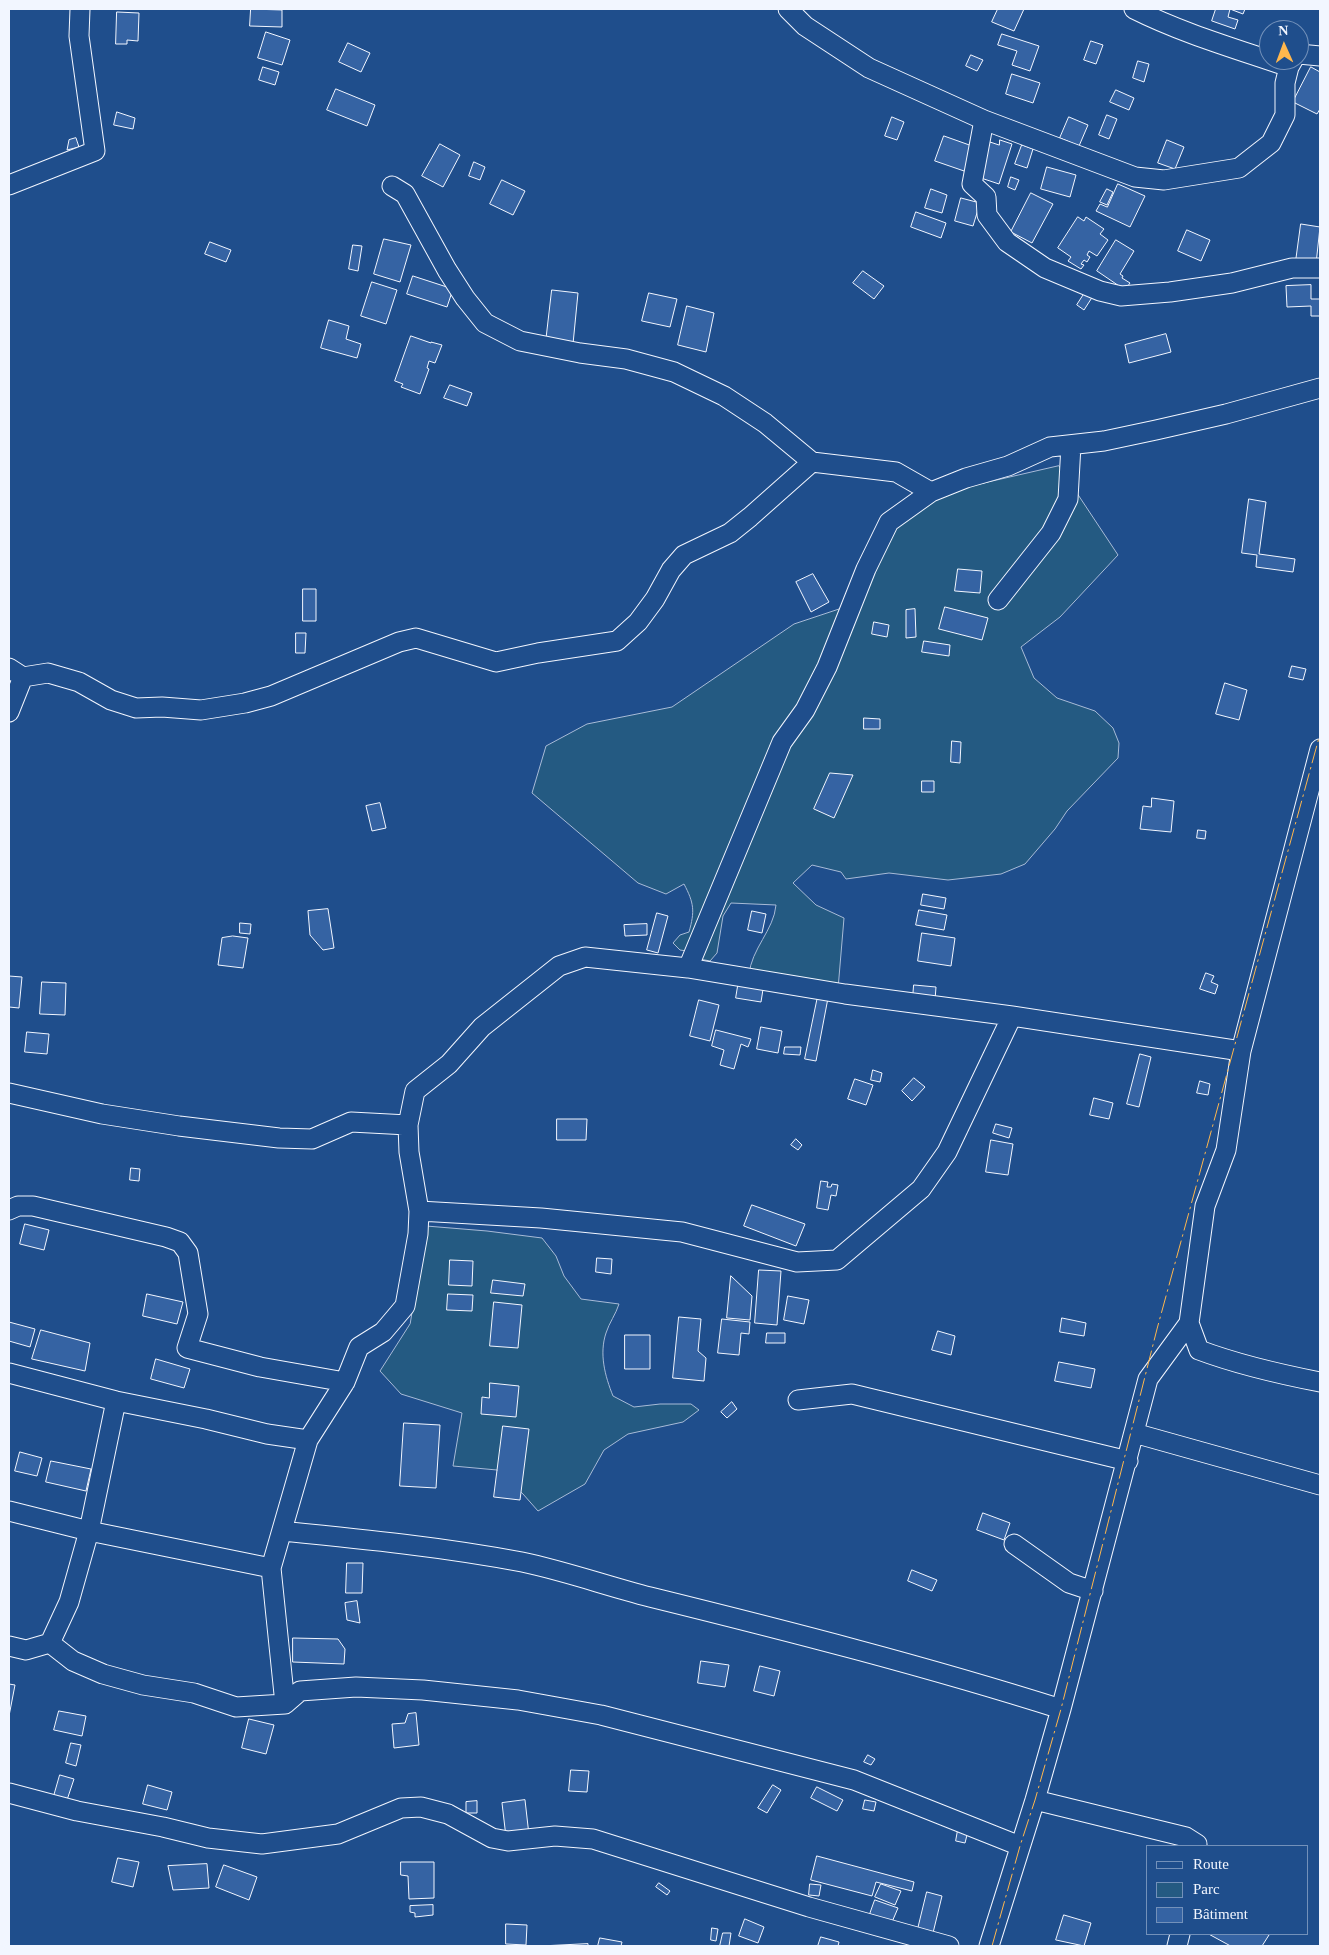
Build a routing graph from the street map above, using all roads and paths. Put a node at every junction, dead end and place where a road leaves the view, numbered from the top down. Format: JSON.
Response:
{"nodes":[{"id":1,"x":80,"y":9,"type":"edge"},
{"id":2,"x":788,"y":9,"type":"edge"},
{"id":3,"x":1134,"y":9,"type":"edge"},
{"id":4,"x":1259,"y":52,"type":"edge"},
{"id":5,"x":1290,"y":70,"type":"edge"},
{"id":6,"x":984,"y":120,"type":"junction"},
{"id":7,"x":9,"y":185,"type":"edge"},
{"id":8,"x":392,"y":186,"type":"dead end"},
{"id":9,"x":1320,"y":268,"type":"edge"},
{"id":10,"x":1320,"y":388,"type":"edge"},
{"id":11,"x":1071,"y":445,"type":"junction"},
{"id":12,"x":812,"y":462,"type":"junction"},
{"id":13,"x":931,"y":492,"type":"junction"},
{"id":14,"x":998,"y":600,"type":"dead end"},
{"id":15,"x":16,"y":672,"type":"edge"},
{"id":16,"x":9,"y":712,"type":"edge"},
{"id":17,"x":1320,"y":749,"type":"edge"},
{"id":18,"x":688,"y":968,"type":"junction"},
{"id":19,"x":1012,"y":1016,"type":"junction"},
{"id":20,"x":1240,"y":1051,"type":"junction"},
{"id":21,"x":9,"y":1093,"type":"edge"},
{"id":22,"x":408,"y":1125,"type":"junction"},
{"id":23,"x":9,"y":1210,"type":"edge"},
{"id":24,"x":419,"y":1211,"type":"junction"},
{"id":25,"x":1189,"y":1323,"type":"junction"},
{"id":26,"x":9,"y":1373,"type":"edge"},
{"id":27,"x":346,"y":1382,"type":"junction"},
{"id":28,"x":1320,"y":1382,"type":"edge"},
{"id":29,"x":798,"y":1400,"type":"dead end"},
{"id":30,"x":116,"y":1401,"type":"junction"},
{"id":31,"x":1134,"y":1433,"type":"junction"},
{"id":32,"x":308,"y":1440,"type":"junction"},
{"id":33,"x":1128,"y":1461,"type":"junction"},
{"id":34,"x":1320,"y":1485,"type":"edge"},
{"id":35,"x":9,"y":1511,"type":"edge"},
{"id":36,"x":282,"y":1530,"type":"junction"},
{"id":37,"x":89,"y":1531,"type":"junction"},
{"id":38,"x":1014,"y":1544,"type":"dead end"},
{"id":39,"x":271,"y":1568,"type":"junction"},
{"id":40,"x":1093,"y":1592,"type":"junction"},
{"id":41,"x":50,"y":1642,"type":"junction"},
{"id":42,"x":9,"y":1646,"type":"edge"},
{"id":43,"x":285,"y":1704,"type":"junction"},
{"id":44,"x":1061,"y":1709,"type":"junction"},
{"id":45,"x":9,"y":1793,"type":"edge"},
{"id":46,"x":1035,"y":1800,"type":"junction"},
{"id":47,"x":1197,"y":1845,"type":"edge"},
{"id":48,"x":1020,"y":1846,"type":"junction"},
{"id":49,"x":950,"y":1946,"type":"edge"},
{"id":50,"x":989,"y":1946,"type":"edge"}],
"edges":[{"from":1,"to":7,"type":"street"},
{"from":2,"to":6,"type":"street"},
{"from":3,"to":4,"type":"street"},
{"from":5,"to":6,"type":"street"},
{"from":6,"to":9,"type":"street"},
{"from":8,"to":12,"type":"street"},
{"from":10,"to":11,"type":"street"},
{"from":11,"to":13,"type":"street"},
{"from":11,"to":14,"type":"street"},
{"from":12,"to":13,"type":"street"},
{"from":12,"to":15,"type":"street"},
{"from":13,"to":18,"type":"street"},
{"from":15,"to":16,"type":"street"},
{"from":17,"to":20,"type":"street"},
{"from":18,"to":19,"type":"street"},
{"from":18,"to":22,"type":"street"},
{"from":19,"to":20,"type":"street"},
{"from":19,"to":24,"type":"street"},
{"from":20,"to":25,"type":"street"},
{"from":21,"to":22,"type":"street"},
{"from":22,"to":24,"type":"street"},
{"from":23,"to":27,"type":"street"},
{"from":24,"to":27,"type":"street"},
{"from":25,"to":28,"type":"street"},
{"from":25,"to":31,"type":"street"},
{"from":26,"to":30,"type":"street"},
{"from":27,"to":32,"type":"street"},
{"from":29,"to":33,"type":"street"},
{"from":30,"to":32,"type":"street"},
{"from":30,"to":37,"type":"street"},
{"from":31,"to":33,"type":"street"},
{"from":31,"to":34,"type":"street"},
{"from":32,"to":36,"type":"street"},
{"from":33,"to":40,"type":"street"},
{"from":35,"to":37,"type":"street"},
{"from":36,"to":39,"type":"street"},
{"from":36,"to":44,"type":"street"},
{"from":37,"to":39,"type":"street"},
{"from":37,"to":41,"type":"street"},
{"from":38,"to":40,"type":"street"},
{"from":39,"to":43,"type":"street"},
{"from":40,"to":44,"type":"street"},
{"from":41,"to":42,"type":"street"},
{"from":41,"to":43,"type":"street"},
{"from":43,"to":48,"type":"street"},
{"from":44,"to":46,"type":"street"},
{"from":45,"to":49,"type":"street"},
{"from":46,"to":47,"type":"street"},
{"from":46,"to":48,"type":"street"},
{"from":48,"to":50,"type":"street"}]}
